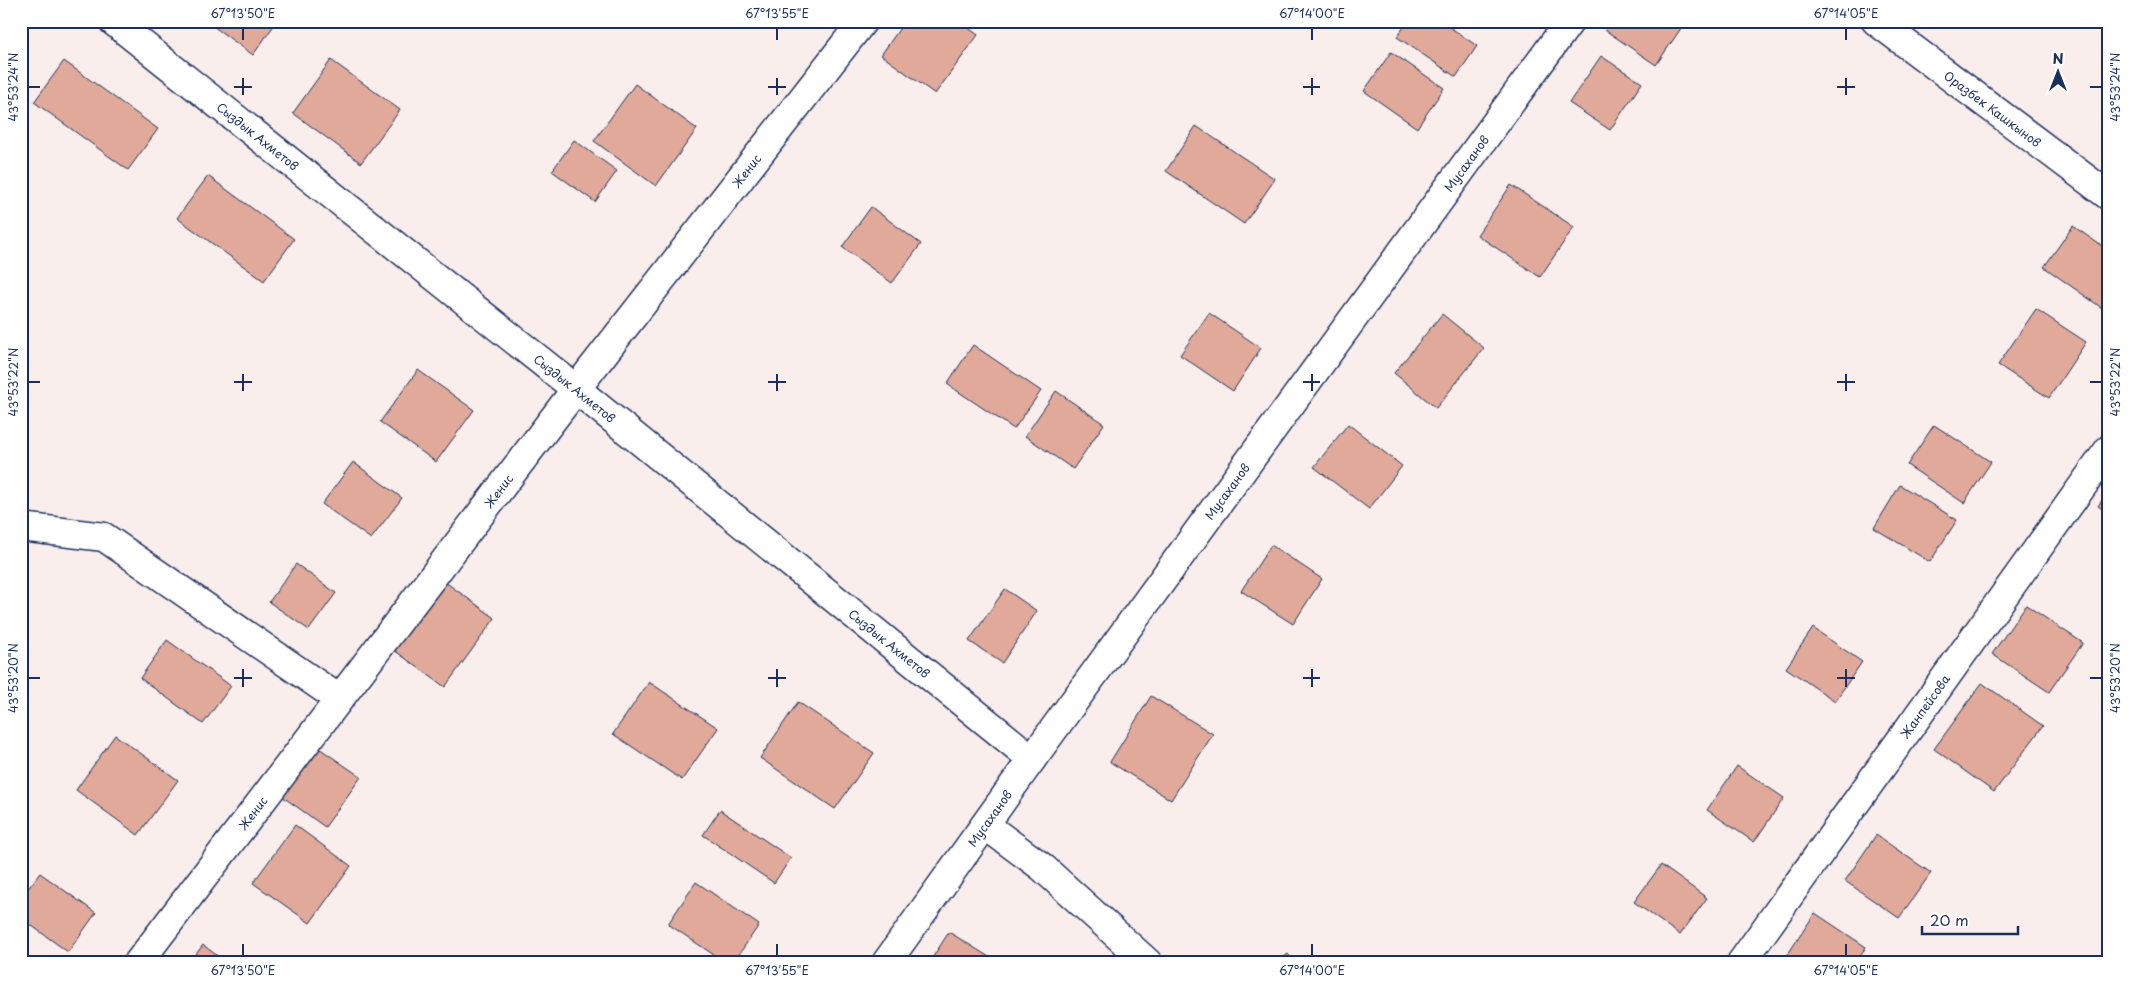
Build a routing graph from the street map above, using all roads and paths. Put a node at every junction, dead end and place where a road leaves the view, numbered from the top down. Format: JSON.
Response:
{"nodes":[{"id":1,"x":113,"y":21,"type":"edge"},
{"id":2,"x":863,"y":21,"type":"edge"},
{"id":3,"x":1570,"y":21,"type":"edge"},
{"id":4,"x":1876,"y":21,"type":"edge"},
{"id":5,"x":2109,"y":196,"type":"edge"},
{"id":6,"x":576,"y":390,"type":"junction"},
{"id":7,"x":2109,"y":449,"type":"edge"},
{"id":8,"x":21,"y":528,"type":"edge"},
{"id":9,"x":339,"y":699,"type":"junction"},
{"id":10,"x":1032,"y":759,"type":"junction"},
{"id":11,"x":985,"y":825,"type":"junction"},
{"id":12,"x":138,"y":963,"type":"edge"},
{"id":13,"x":886,"y":963,"type":"edge"},
{"id":14,"x":1148,"y":963,"type":"edge"},
{"id":15,"x":1741,"y":963,"type":"edge"}],
"edges":[{"from":1,"to":6,"type":"street","name":"Сыздык Ахметов"},
{"from":2,"to":6,"type":"street","name":"Женис"},
{"from":3,"to":10,"type":"street","name":"Мусаханов"},
{"from":4,"to":5,"type":"street","name":"Оразбек Кашкынов"},
{"from":6,"to":9,"type":"street","name":"Женис"},
{"from":6,"to":10,"type":"street","name":"Сыздык Ахметов"},
{"from":7,"to":15,"type":"street","name":"Жанпейсова"},
{"from":8,"to":9,"type":"street"},
{"from":9,"to":12,"type":"street","name":"Женис"},
{"from":10,"to":11,"type":"street","name":"Мусаханов"},
{"from":11,"to":13,"type":"street","name":"Мусаханов"},
{"from":11,"to":14,"type":"street"}]}
